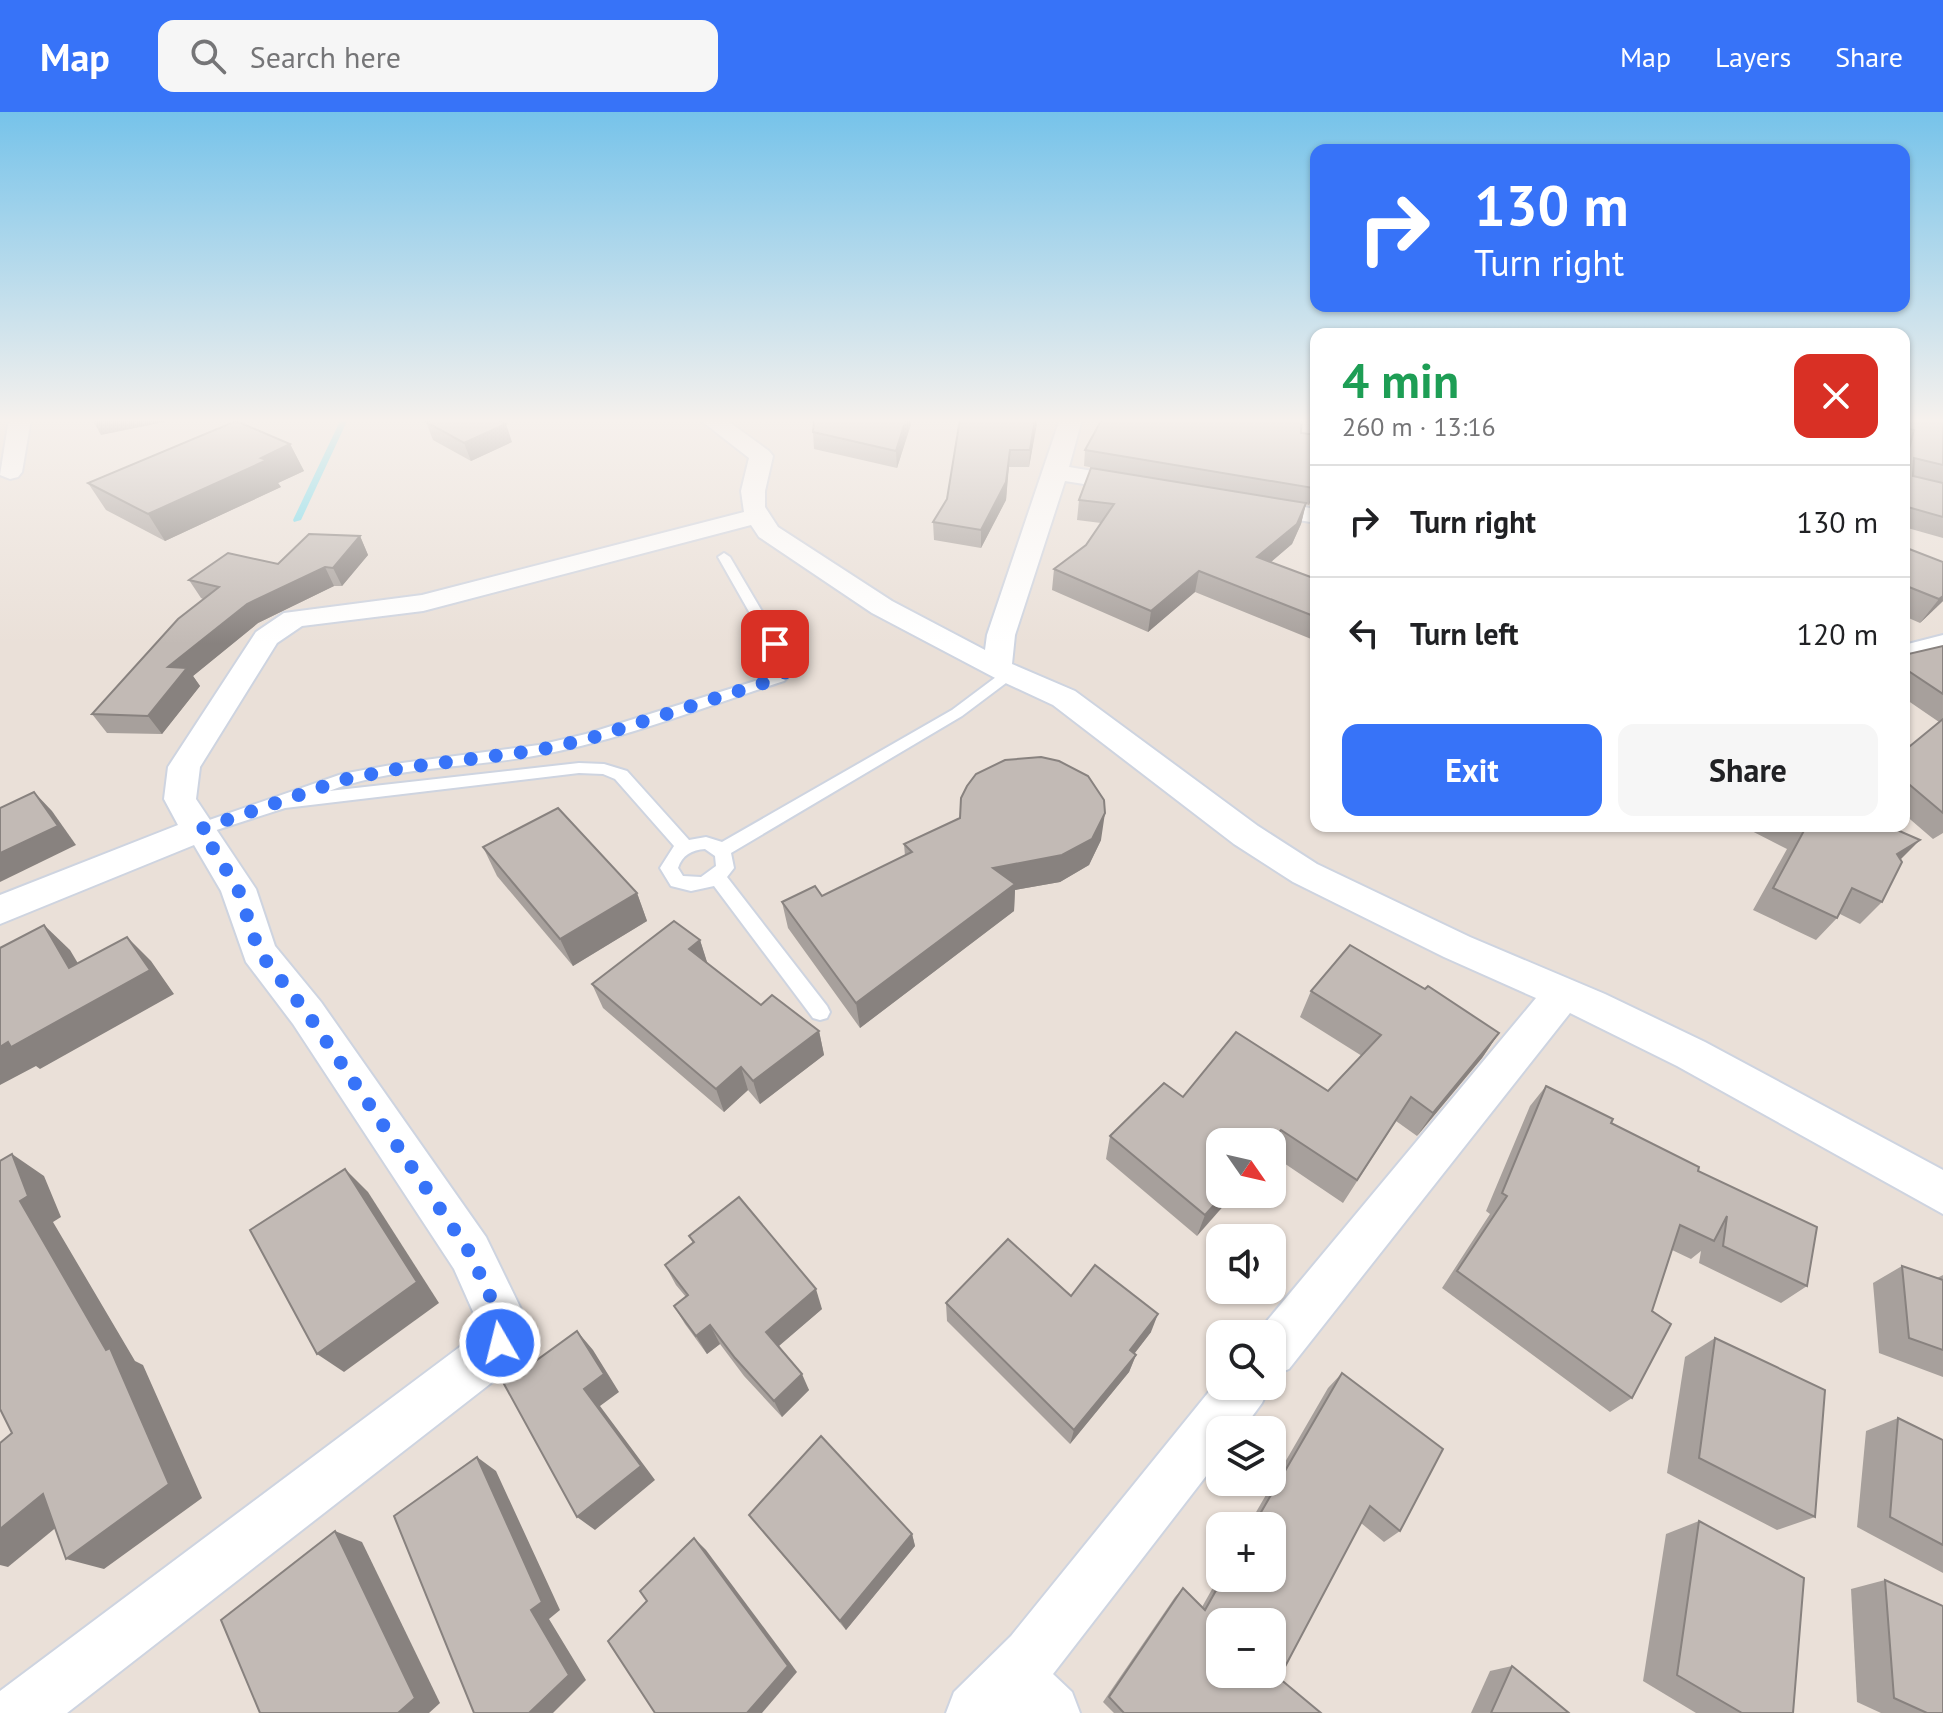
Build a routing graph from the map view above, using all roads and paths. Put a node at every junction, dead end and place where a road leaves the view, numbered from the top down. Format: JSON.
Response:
{"nodes":[{"id":1,"x":753,"y":494,"type":"edge"},
{"id":2,"x":1049,"y":494,"type":"edge"},
{"id":3,"x":1238,"y":503,"type":"edge"},
{"id":4,"x":1310,"y":515,"type":"edge"},
{"id":5,"x":757,"y":516,"type":"junction"},
{"id":6,"x":724,"y":557,"type":"dead end"},
{"id":7,"x":1943,"y":644,"type":"edge"},
{"id":8,"x":1910,"y":652,"type":"edge"},
{"id":9,"x":1003,"y":670,"type":"junction"},
{"id":10,"x":284,"y":802,"type":"junction"},
{"id":11,"x":201,"y":829,"type":"junction"},
{"id":12,"x":685,"y":847,"type":"junction"},
{"id":13,"x":722,"y":850,"type":"junction"},
{"id":14,"x":717,"y":877,"type":"junction"},
{"id":15,"x":0,"y":910,"type":"edge"},
{"id":16,"x":1563,"y":993,"type":"junction"},
{"id":17,"x":820,"y":1012,"type":"dead end"},
{"id":18,"x":1943,"y":1193,"type":"edge"},
{"id":19,"x":1286,"y":1335,"type":"edge"},
{"id":20,"x":1234,"y":1400,"type":"edge"},
{"id":21,"x":1013,"y":1700,"type":"edge"},
{"id":22,"x":19,"y":1713,"type":"edge"}],
"edges":[{"from":1,"to":5,"type":"street"},
{"from":2,"to":9,"type":"street"},
{"from":3,"to":4,"type":"street"},
{"from":5,"to":9,"type":"street"},
{"from":5,"to":11,"type":"street"},
{"from":6,"to":10,"type":"lane"},
{"from":7,"to":8,"type":"street"},
{"from":9,"to":13,"type":"lane"},
{"from":9,"to":16,"type":"street"},
{"from":10,"to":11,"type":"lane"},
{"from":10,"to":12,"type":"lane"},
{"from":11,"to":15,"type":"street"},
{"from":11,"to":22,"type":"street"},
{"from":12,"to":13,"type":"lane"},
{"from":12,"to":14,"type":"lane"},
{"from":13,"to":14,"type":"lane"},
{"from":14,"to":17,"type":"lane"},
{"from":16,"to":18,"type":"street"},
{"from":16,"to":19,"type":"street"},
{"from":20,"to":21,"type":"street"}]}
